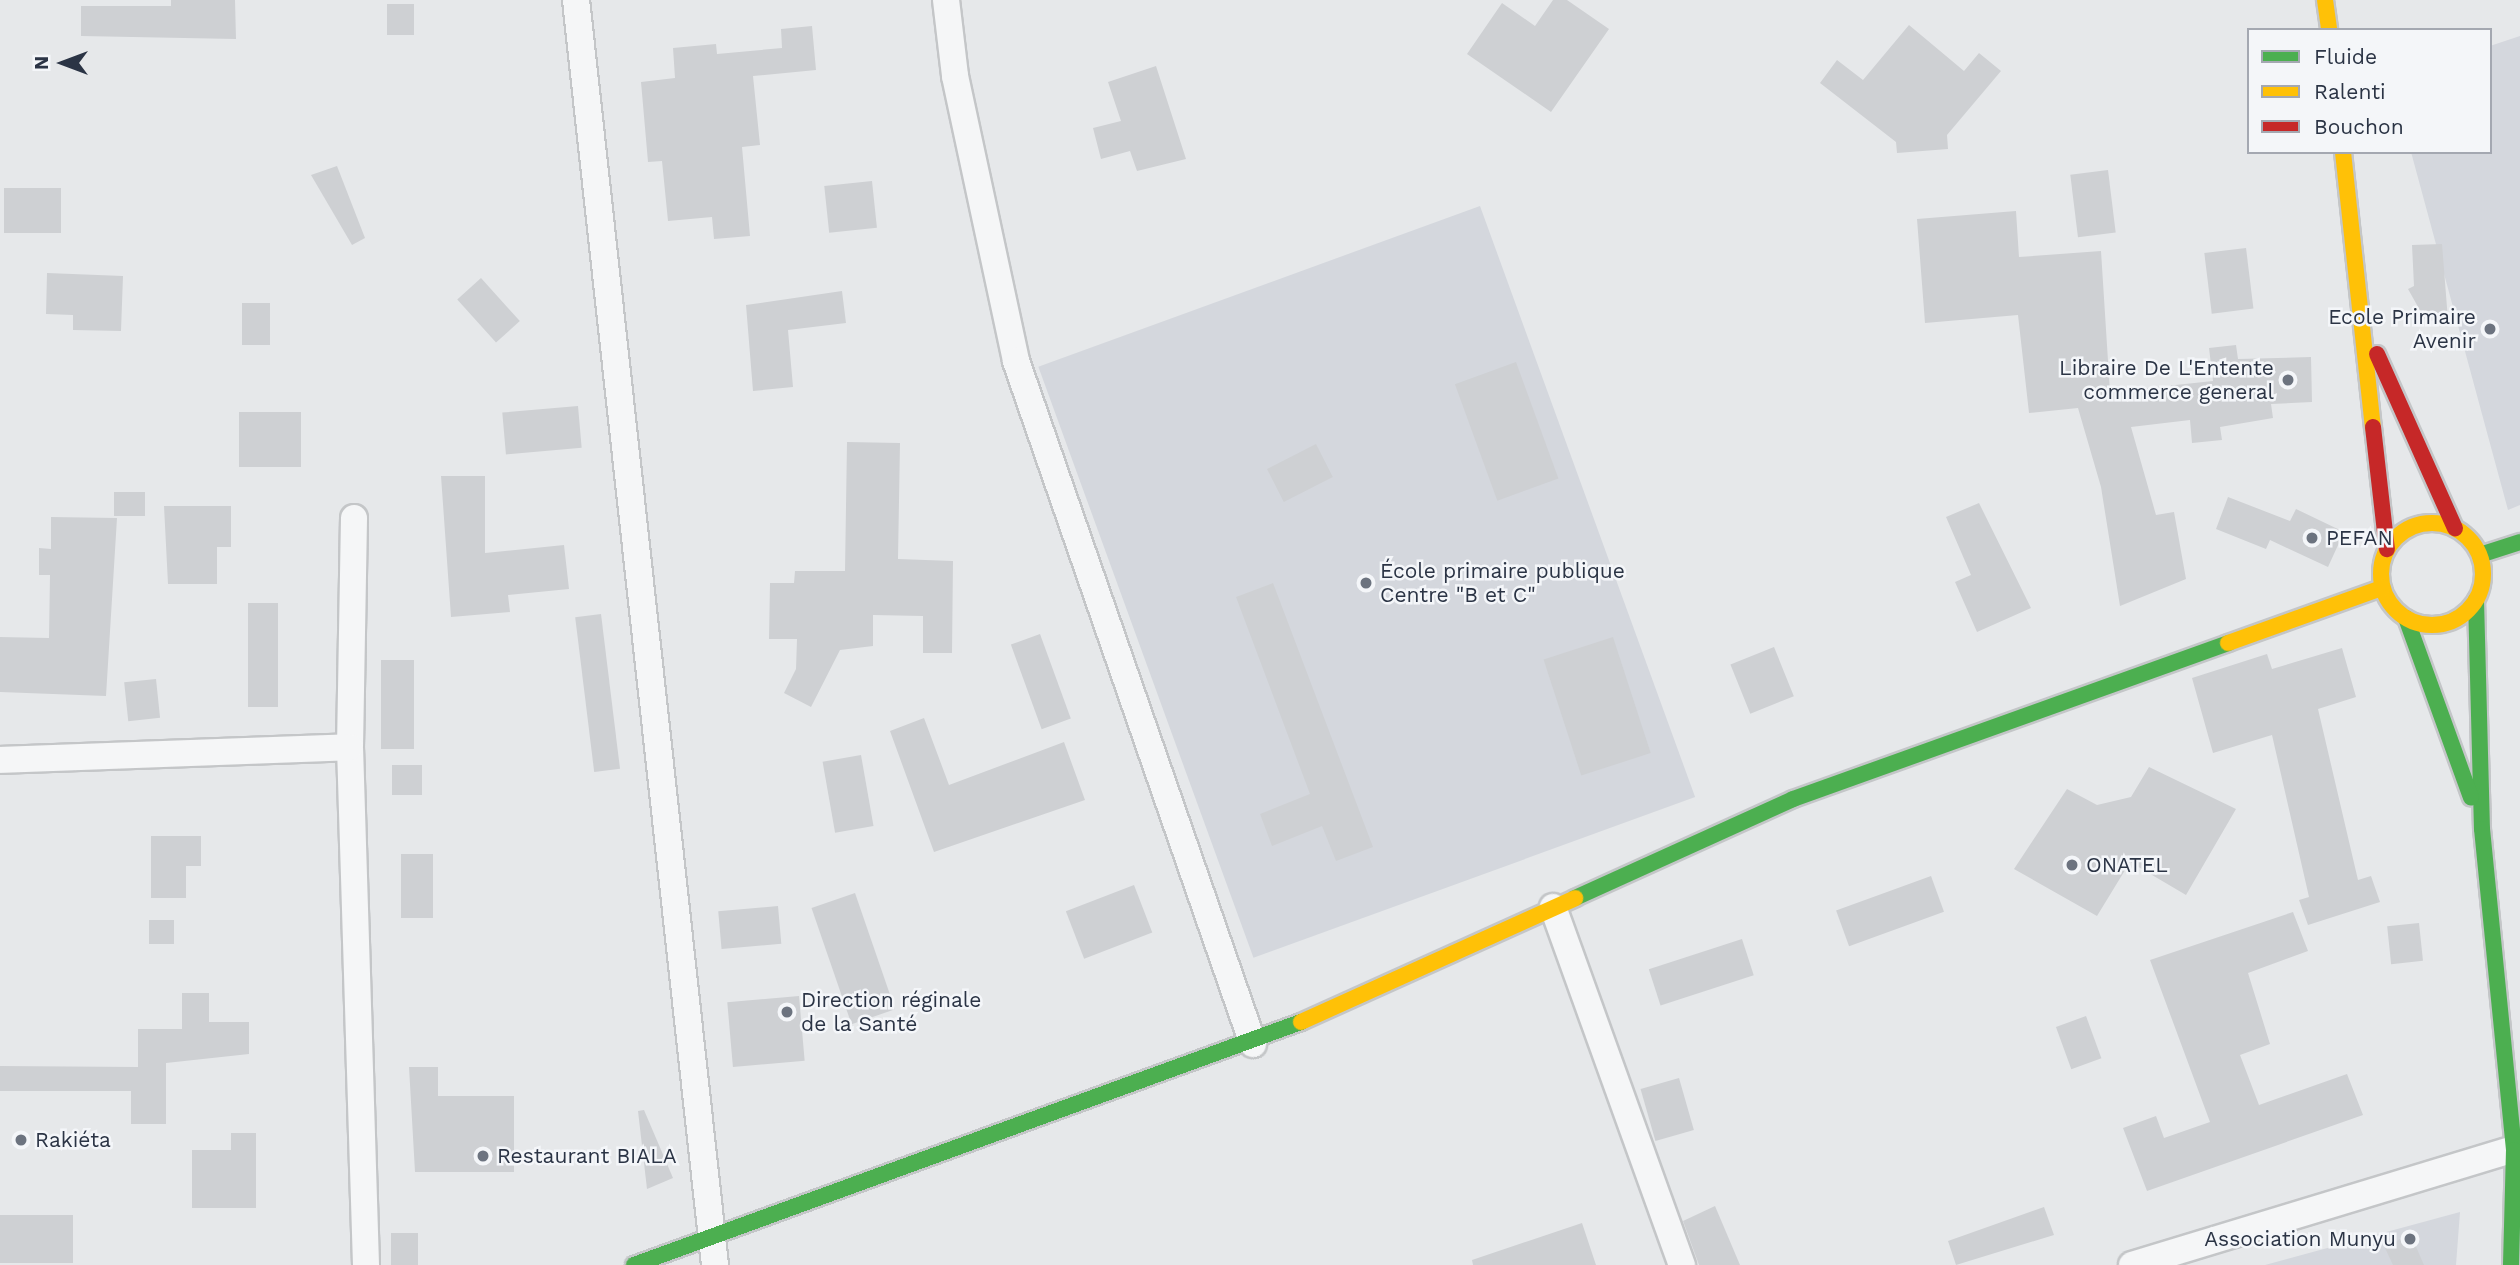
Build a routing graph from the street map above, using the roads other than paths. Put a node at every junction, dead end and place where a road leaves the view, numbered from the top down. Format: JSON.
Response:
{"nodes":[{"id":1,"x":576,"y":0,"type":"edge"},
{"id":2,"x":946,"y":0,"type":"edge"},
{"id":3,"x":2325,"y":0,"type":"edge"},
{"id":4,"x":2329,"y":28,"type":"edge"},
{"id":5,"x":2343,"y":154,"type":"edge"},
{"id":6,"x":2364,"y":327,"type":"junction"},
{"id":7,"x":354,"y":518,"type":"dead end"},
{"id":8,"x":2455,"y":528,"type":"junction"},
{"id":9,"x":2520,"y":542,"type":"edge"},
{"id":10,"x":2387,"y":549,"type":"junction"},
{"id":11,"x":2480,"y":555,"type":"junction"},
{"id":12,"x":2382,"y":588,"type":"junction"},
{"id":13,"x":2476,"y":600,"type":"junction"},
{"id":14,"x":2406,"y":618,"type":"junction"},
{"id":15,"x":350,"y":747,"type":"junction"},
{"id":16,"x":0,"y":760,"type":"edge"},
{"id":17,"x":2482,"y":828,"type":"junction"},
{"id":18,"x":1553,"y":906,"type":"junction"},
{"id":19,"x":2511,"y":983,"type":"edge"},
{"id":20,"x":1253,"y":1044,"type":"junction"},
{"id":21,"x":2517,"y":1148,"type":"edge"},
{"id":22,"x":715,"y":1234,"type":"junction"},
{"id":23,"x":366,"y":1265,"type":"edge"},
{"id":24,"x":634,"y":1265,"type":"edge"},
{"id":25,"x":715,"y":1265,"type":"edge"},
{"id":26,"x":1682,"y":1265,"type":"edge"},
{"id":27,"x":2132,"y":1265,"type":"edge"},
{"id":28,"x":2511,"y":1265,"type":"edge"}],
"edges":[{"from":1,"to":22,"type":"street"},
{"from":2,"to":20,"type":"street"},
{"from":3,"to":4,"type":"main road"},
{"from":5,"to":6,"type":"main road"},
{"from":6,"to":8,"type":"main road"},
{"from":6,"to":10,"type":"main road"},
{"from":7,"to":15,"type":"street"},
{"from":8,"to":10,"type":"main road"},
{"from":8,"to":11,"type":"main road"},
{"from":9,"to":11,"type":"main road"},
{"from":10,"to":12,"type":"main road"},
{"from":11,"to":13,"type":"main road"},
{"from":12,"to":14,"type":"main road"},
{"from":12,"to":18,"type":"main road"},
{"from":13,"to":14,"type":"main road"},
{"from":13,"to":17,"type":"main road"},
{"from":14,"to":17,"type":"main road"},
{"from":15,"to":16,"type":"street"},
{"from":15,"to":23,"type":"street"},
{"from":17,"to":19,"type":"main road"},
{"from":18,"to":20,"type":"main road"},
{"from":18,"to":26,"type":"street"},
{"from":19,"to":21,"type":"main road"},
{"from":20,"to":22,"type":"main road"},
{"from":21,"to":27,"type":"street"},
{"from":21,"to":28,"type":"main road"},
{"from":22,"to":24,"type":"main road"},
{"from":22,"to":25,"type":"street"}]}
